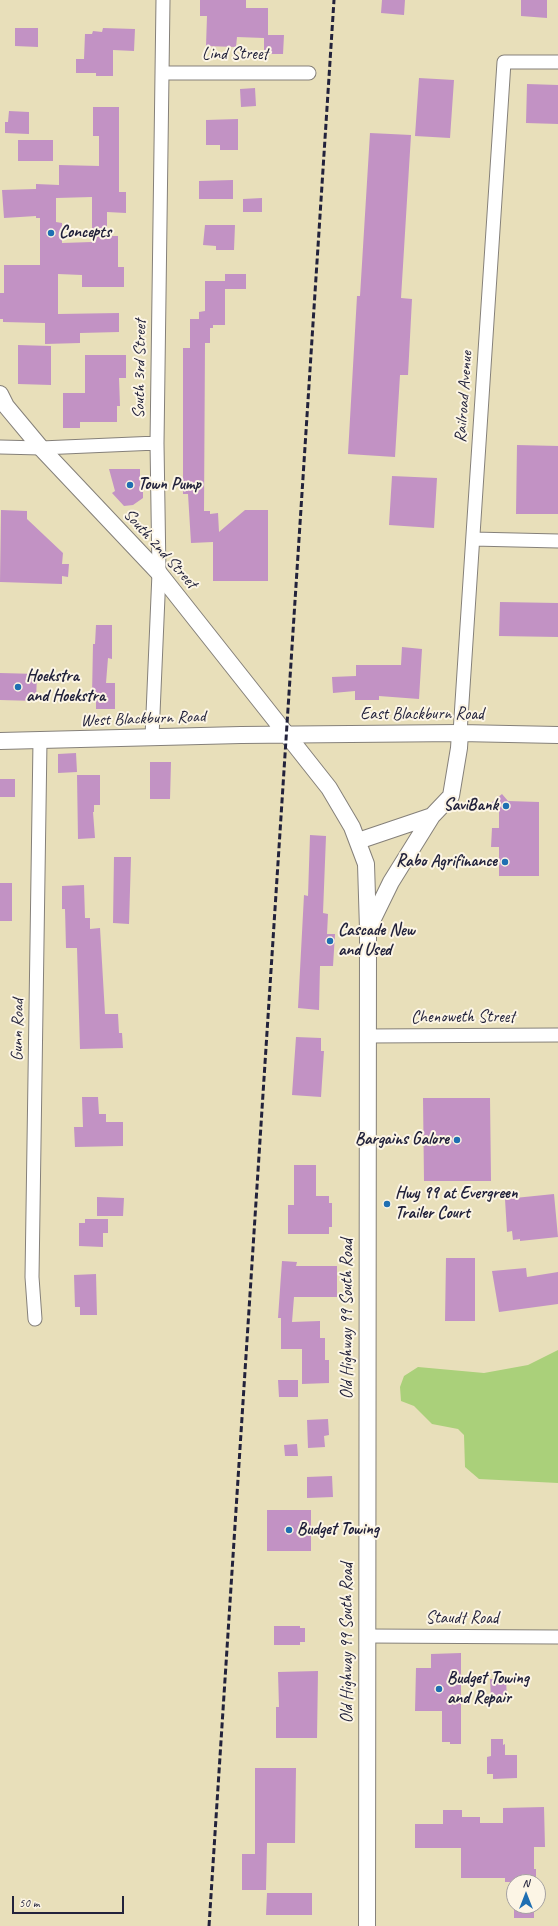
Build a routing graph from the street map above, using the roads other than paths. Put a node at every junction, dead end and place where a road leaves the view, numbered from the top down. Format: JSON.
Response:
{"nodes":[{"id":1,"x":162,"y":0,"type":"edge"},
{"id":2,"x":558,"y":62,"type":"edge"},
{"id":3,"x":162,"y":73,"type":"junction"},
{"id":4,"x":309,"y":74,"type":"dead end"},
{"id":5,"x":0,"y":394,"type":"edge"},
{"id":6,"x":157,"y":443,"type":"junction"},
{"id":7,"x":0,"y":447,"type":"edge"},
{"id":8,"x":41,"y":448,"type":"junction"},
{"id":9,"x":473,"y":539,"type":"junction"},
{"id":10,"x":558,"y":541,"type":"edge"},
{"id":11,"x":159,"y":573,"type":"junction"},
{"id":12,"x":460,"y":733,"type":"junction"},
{"id":13,"x":287,"y":735,"type":"junction"},
{"id":14,"x":558,"y":735,"type":"edge"},
{"id":15,"x":152,"y":737,"type":"junction"},
{"id":16,"x":0,"y":741,"type":"edge"},
{"id":17,"x":40,"y":741,"type":"junction"},
{"id":18,"x":432,"y":816,"type":"junction"},
{"id":19,"x":358,"y":841,"type":"junction"},
{"id":20,"x":368,"y":929,"type":"junction"},
{"id":21,"x":558,"y":1035,"type":"edge"},
{"id":22,"x":368,"y":1036,"type":"junction"},
{"id":23,"x":35,"y":1319,"type":"dead end"},
{"id":24,"x":366,"y":1636,"type":"junction"},
{"id":25,"x":558,"y":1637,"type":"edge"},
{"id":26,"x":367,"y":1926,"type":"edge"}],
"edges":[{"from":1,"to":3,"type":"street","name":"South 3rd Street"},
{"from":2,"to":9,"type":"street","name":"Railroad Avenue"},
{"from":3,"to":4,"type":"street","name":"Lind Street"},
{"from":3,"to":6,"type":"street","name":"South 3rd Street"},
{"from":5,"to":8,"type":"street","name":"South 2nd Street"},
{"from":6,"to":8,"type":"street"},
{"from":6,"to":11,"type":"street","name":"South 3rd Street"},
{"from":7,"to":8,"type":"street"},
{"from":8,"to":11,"type":"street","name":"South 2nd Street"},
{"from":9,"to":10,"type":"street"},
{"from":9,"to":12,"type":"street","name":"Railroad Avenue"},
{"from":11,"to":13,"type":"street","name":"South 2nd Street"},
{"from":11,"to":15,"type":"street","name":"South 3rd Street"},
{"from":12,"to":13,"type":"street","name":"East Blackburn Road"},
{"from":12,"to":14,"type":"street","name":"East Blackburn Road"},
{"from":12,"to":18,"type":"street"},
{"from":13,"to":15,"type":"street","name":"West Blackburn Road"},
{"from":13,"to":19,"type":"street","name":"Old Highway 99 South Road"},
{"from":15,"to":17,"type":"street","name":"West Blackburn Road"},
{"from":16,"to":17,"type":"street","name":"West Blackburn Road"},
{"from":17,"to":23,"type":"street","name":"Gunn Road"},
{"from":18,"to":19,"type":"street"},
{"from":18,"to":20,"type":"street"},
{"from":19,"to":20,"type":"street","name":"Old Highway 99 South Road"},
{"from":20,"to":22,"type":"street","name":"Old Highway 99 South Road"},
{"from":21,"to":22,"type":"street","name":"Chenoweth Street"},
{"from":22,"to":24,"type":"street","name":"Old Highway 99 South Road"},
{"from":24,"to":25,"type":"street","name":"Staudt Road"},
{"from":24,"to":26,"type":"street","name":"Old Highway 99 South Road"}]}
